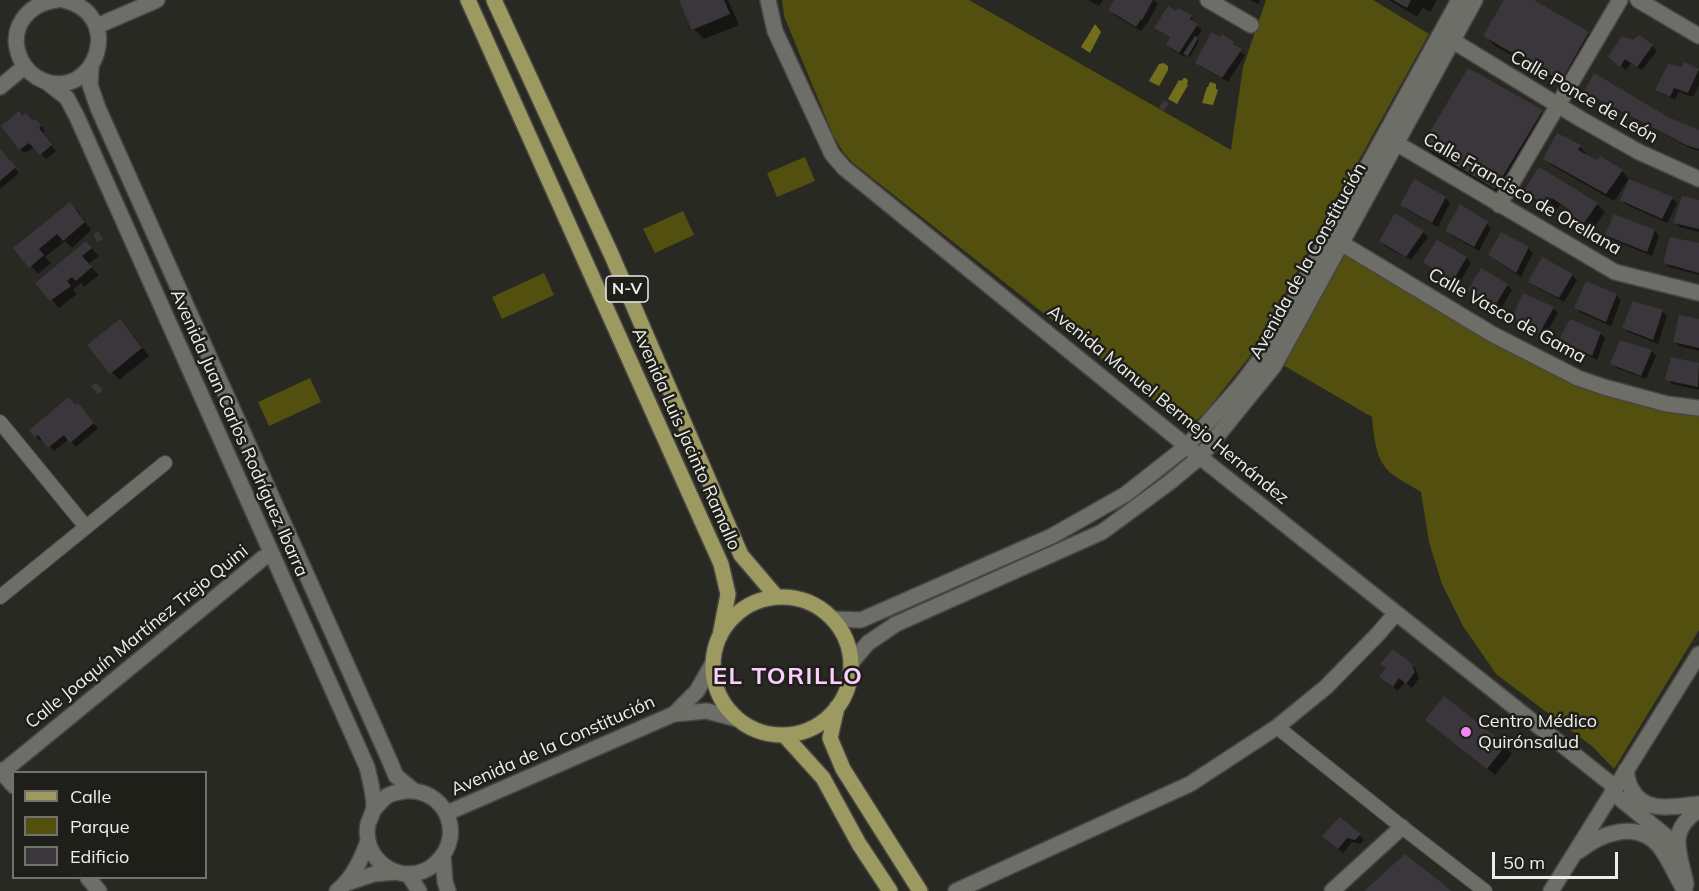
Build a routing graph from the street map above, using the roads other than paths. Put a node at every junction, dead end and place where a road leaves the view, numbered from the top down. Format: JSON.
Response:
{"nodes":[{"id":1,"x":22,"y":0,"type":"edge"},
{"id":2,"x":57,"y":0,"type":"edge"},
{"id":3,"x":63,"y":0,"type":"edge"},
{"id":4,"x":157,"y":0,"type":"edge"},
{"id":5,"x":468,"y":0,"type":"edge"},
{"id":6,"x":494,"y":0,"type":"edge"},
{"id":7,"x":768,"y":0,"type":"edge"},
{"id":8,"x":1208,"y":0,"type":"edge"},
{"id":9,"x":1459,"y":0,"type":"edge"},
{"id":10,"x":1475,"y":0,"type":"edge"},
{"id":11,"x":1620,"y":0,"type":"edge"},
{"id":12,"x":1638,"y":0,"type":"edge"},
{"id":13,"x":22,"y":20,"type":"junction"},
{"id":14,"x":1251,"y":25,"type":"dead end"},
{"id":15,"x":97,"y":27,"type":"junction"},
{"id":16,"x":1699,"y":36,"type":"edge"},
{"id":17,"x":1453,"y":41,"type":"junction"},
{"id":18,"x":24,"y":67,"type":"junction"},
{"id":19,"x":91,"y":67,"type":"junction"},
{"id":20,"x":48,"y":82,"type":"junction"},
{"id":21,"x":0,"y":87,"type":"edge"},
{"id":22,"x":1558,"y":106,"type":"junction"},
{"id":23,"x":1396,"y":144,"type":"junction"},
{"id":24,"x":1699,"y":179,"type":"edge"},
{"id":25,"x":1499,"y":205,"type":"junction"},
{"id":26,"x":1341,"y":243,"type":"junction"},
{"id":27,"x":1699,"y":293,"type":"edge"},
{"id":28,"x":1699,"y":408,"type":"edge"},
{"id":29,"x":0,"y":422,"type":"edge"},
{"id":30,"x":1187,"y":446,"type":"junction"},
{"id":31,"x":1200,"y":457,"type":"junction"},
{"id":32,"x":165,"y":463,"type":"dead end"},
{"id":33,"x":86,"y":527,"type":"junction"},
{"id":34,"x":272,"y":554,"type":"junction"},
{"id":35,"x":776,"y":596,"type":"junction"},
{"id":36,"x":0,"y":597,"type":"edge"},
{"id":37,"x":1396,"y":613,"type":"junction"},
{"id":38,"x":834,"y":619,"type":"junction"},
{"id":39,"x":720,"y":636,"type":"junction"},
{"id":40,"x":1699,"y":654,"type":"edge"},
{"id":41,"x":713,"y":663,"type":"junction"},
{"id":42,"x":851,"y":663,"type":"junction"},
{"id":43,"x":837,"y":707,"type":"junction"},
{"id":44,"x":674,"y":714,"type":"junction"},
{"id":45,"x":737,"y":719,"type":"junction"},
{"id":46,"x":1277,"y":727,"type":"junction"},
{"id":47,"x":785,"y":736,"type":"junction"},
{"id":48,"x":1626,"y":770,"type":"junction"},
{"id":49,"x":1,"y":772,"type":"edge"},
{"id":50,"x":12,"y":784,"type":"edge"},
{"id":51,"x":1613,"y":789,"type":"junction"},
{"id":52,"x":413,"y":790,"type":"junction"},
{"id":53,"x":1699,"y":804,"type":"edge"},
{"id":54,"x":374,"y":809,"type":"junction"},
{"id":55,"x":1699,"y":810,"type":"edge"},
{"id":56,"x":447,"y":813,"type":"junction"},
{"id":57,"x":1402,"y":826,"type":"junction"},
{"id":58,"x":368,"y":841,"type":"junction"},
{"id":59,"x":1678,"y":846,"type":"junction"},
{"id":60,"x":444,"y":856,"type":"junction"},
{"id":61,"x":1572,"y":856,"type":"junction"},
{"id":62,"x":402,"y":873,"type":"junction"},
{"id":63,"x":89,"y":879,"type":"edge"},
{"id":64,"x":342,"y":887,"type":"edge"},
{"id":65,"x":99,"y":891,"type":"edge"},
{"id":66,"x":419,"y":891,"type":"edge"},
{"id":67,"x":448,"y":891,"type":"edge"},
{"id":68,"x":890,"y":891,"type":"edge"},
{"id":69,"x":920,"y":891,"type":"edge"},
{"id":70,"x":956,"y":891,"type":"edge"},
{"id":71,"x":1332,"y":891,"type":"edge"},
{"id":72,"x":1485,"y":891,"type":"edge"},
{"id":73,"x":1551,"y":891,"type":"edge"},
{"id":74,"x":1686,"y":891,"type":"edge"}],
"edges":[{"from":1,"to":13,"type":"street"},
{"from":2,"to":13,"type":"street"},
{"from":3,"to":15,"type":"street"},
{"from":4,"to":15,"type":"street"},
{"from":5,"to":39,"type":"main road","name":"Avenida Luis Jacinto Ramallo"},
{"from":6,"to":35,"type":"main road","name":"Avenida Luis Jacinto Ramallo","number":"N-V"},
{"from":7,"to":30,"type":"street","name":"Avenida Manuel Bermejo Hernández"},
{"from":8,"to":14,"type":"street"},
{"from":9,"to":30,"type":"street","name":"Avenida de la Constitución"},
{"from":10,"to":17,"type":"street","name":"Avenida de la Constitución"},
{"from":11,"to":22,"type":"street"},
{"from":12,"to":16,"type":"street"},
{"from":13,"to":18,"type":"street"},
{"from":15,"to":19,"type":"street"},
{"from":17,"to":22,"type":"street","name":"Calle Ponce de León"},
{"from":17,"to":23,"type":"street","name":"Avenida de la Constitución"},
{"from":18,"to":20,"type":"street","name":"Avenida Juan Carlos Rodríguez Ibarra"},
{"from":18,"to":21,"type":"street"},
{"from":19,"to":20,"type":"street"},
{"from":19,"to":52,"type":"street","name":"Avenida Juan Carlos Rodríguez Ibarra"},
{"from":20,"to":34,"type":"street","name":"Avenida Juan Carlos Rodríguez Ibarra"},
{"from":22,"to":24,"type":"street","name":"Calle Ponce de León"},
{"from":22,"to":25,"type":"street"},
{"from":23,"to":25,"type":"street","name":"Calle Francisco de Orellana"},
{"from":23,"to":26,"type":"street","name":"Avenida de la Constitución"},
{"from":25,"to":27,"type":"street","name":"Calle Francisco de Orellana"},
{"from":26,"to":28,"type":"street","name":"Calle Vasco de Gama"},
{"from":26,"to":31,"type":"street","name":"Avenida de la Constitución"},
{"from":29,"to":33,"type":"street"},
{"from":30,"to":31,"type":"street","name":"Avenida Manuel Bermejo Hernández"},
{"from":30,"to":38,"type":"street","name":"Avenida de la Constitución"},
{"from":31,"to":37,"type":"street","name":"Avenida Manuel Bermejo Hernández"},
{"from":31,"to":42,"type":"street","name":"Avenida de la Constitución"},
{"from":32,"to":33,"type":"street"},
{"from":33,"to":36,"type":"street"},
{"from":34,"to":49,"type":"street","name":"Calle Joaquín Martínez Trejo Quini"},
{"from":34,"to":54,"type":"street","name":"Avenida Juan Carlos Rodríguez Ibarra"},
{"from":35,"to":38,"type":"main road"},
{"from":35,"to":39,"type":"main road"},
{"from":37,"to":46,"type":"street"},
{"from":37,"to":51,"type":"street","name":"Avenida Manuel Bermejo Hernández"},
{"from":38,"to":42,"type":"main road"},
{"from":39,"to":41,"type":"main road"},
{"from":40,"to":48,"type":"street"},
{"from":41,"to":44,"type":"street","name":"Avenida de la Constitución"},
{"from":41,"to":45,"type":"main road"},
{"from":42,"to":43,"type":"main road"},
{"from":43,"to":47,"type":"main road"},
{"from":43,"to":69,"type":"main road"},
{"from":44,"to":45,"type":"street","name":"Avenida de la Constitución"},
{"from":44,"to":56,"type":"street","name":"Avenida de la Constitución"},
{"from":45,"to":47,"type":"main road"},
{"from":46,"to":57,"type":"street"},
{"from":46,"to":70,"type":"street"},
{"from":47,"to":68,"type":"main road"},
{"from":48,"to":51,"type":"street"},
{"from":48,"to":53,"type":"street"},
{"from":49,"to":50,"type":"street"},
{"from":51,"to":59,"type":"street","name":"Avenida Manuel Bermejo Hernández"},
{"from":51,"to":61,"type":"street"},
{"from":52,"to":54,"type":"street"},
{"from":52,"to":56,"type":"street"},
{"from":54,"to":58,"type":"street"},
{"from":55,"to":59,"type":"street"},
{"from":56,"to":60,"type":"street"},
{"from":57,"to":71,"type":"street"},
{"from":57,"to":72,"type":"street"},
{"from":58,"to":62,"type":"street"},
{"from":58,"to":64,"type":"street"},
{"from":59,"to":74,"type":"street"},
{"from":60,"to":62,"type":"street"},
{"from":60,"to":67,"type":"street"},
{"from":61,"to":73,"type":"street"},
{"from":61,"to":74,"type":"street"},
{"from":62,"to":64,"type":"street"},
{"from":62,"to":66,"type":"street"},
{"from":63,"to":65,"type":"street"}]}
